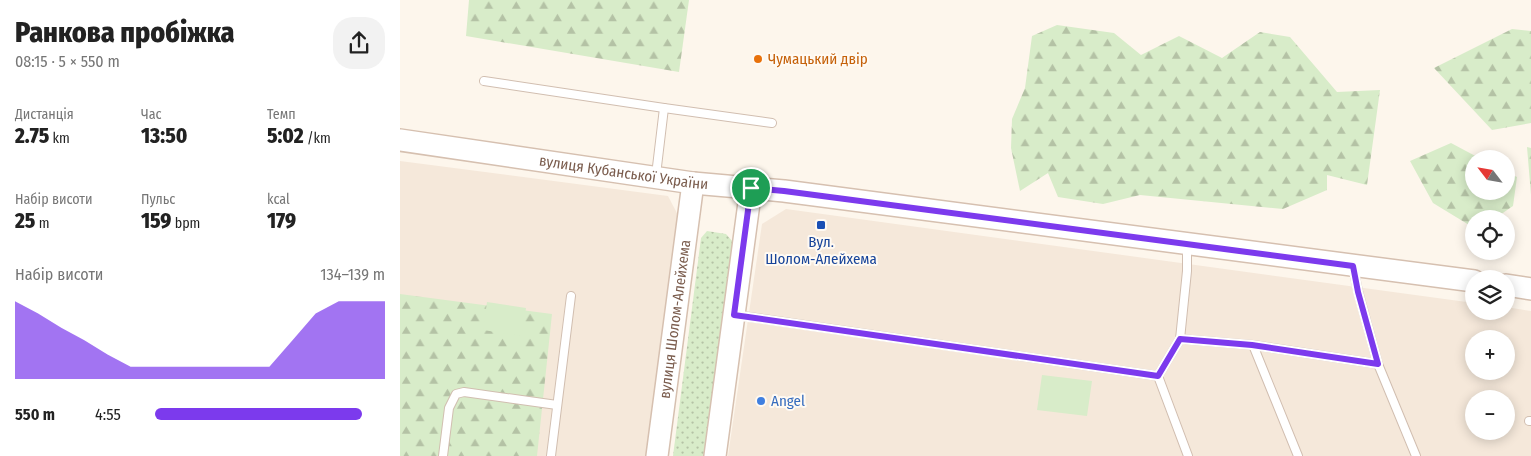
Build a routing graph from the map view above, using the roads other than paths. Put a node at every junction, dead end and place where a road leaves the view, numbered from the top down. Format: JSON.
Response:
{"nodes":[{"id":1,"x":484,"y":81,"type":"dead end"},
{"id":2,"x":664,"y":108,"type":"junction"},
{"id":3,"x":772,"y":122,"type":"dead end"},
{"id":4,"x":400,"y":140,"type":"edge"},
{"id":5,"x":656,"y":177,"type":"junction"},
{"id":6,"x":693,"y":183,"type":"junction"},
{"id":7,"x":751,"y":188,"type":"junction"},
{"id":8,"x":1187,"y":245,"type":"junction"},
{"id":9,"x":1353,"y":266,"type":"junction"},
{"id":10,"x":1465,"y":280,"type":"edge"},
{"id":11,"x":1515,"y":286,"type":"edge"},
{"id":12,"x":1531,"y":289,"type":"edge"},
{"id":13,"x":571,"y":296,"type":"dead end"},
{"id":14,"x":734,"y":315,"type":"junction"},
{"id":15,"x":1180,"y":339,"type":"junction"},
{"id":16,"x":1252,"y":345,"type":"junction"},
{"id":17,"x":1378,"y":364,"type":"junction"},
{"id":18,"x":1158,"y":376,"type":"junction"},
{"id":19,"x":557,"y":405,"type":"junction"},
{"id":20,"x":442,"y":456,"type":"edge"},
{"id":21,"x":550,"y":456,"type":"edge"},
{"id":22,"x":657,"y":456,"type":"edge"},
{"id":23,"x":715,"y":456,"type":"edge"},
{"id":24,"x":1188,"y":456,"type":"edge"},
{"id":25,"x":1298,"y":456,"type":"edge"},
{"id":26,"x":1416,"y":456,"type":"edge"}],
"edges":[{"from":1,"to":2,"type":"lane"},
{"from":2,"to":3,"type":"lane"},
{"from":2,"to":5,"type":"lane"},
{"from":4,"to":5,"type":"street","name":"вулиця Кубанської України"},
{"from":5,"to":6,"type":"street","name":"вулиця Кубанської України"},
{"from":6,"to":7,"type":"street","name":"вулиця Кубанської України"},
{"from":6,"to":22,"type":"street","name":"вулиця Шолом-Алейхема"},
{"from":7,"to":8,"type":"street","name":"вулиця Кубанської України"},
{"from":7,"to":14,"type":"street"},
{"from":8,"to":9,"type":"street","name":"вулиця Кубанської України"},
{"from":8,"to":15,"type":"lane"},
{"from":9,"to":10,"type":"street","name":"вулиця Кубанської України"},
{"from":9,"to":17,"type":"lane"},
{"from":11,"to":12,"type":"street"},
{"from":13,"to":19,"type":"lane"},
{"from":14,"to":18,"type":"lane"},
{"from":14,"to":23,"type":"street"},
{"from":15,"to":16,"type":"lane"},
{"from":15,"to":18,"type":"lane"},
{"from":16,"to":17,"type":"lane"},
{"from":16,"to":25,"type":"lane"},
{"from":17,"to":26,"type":"lane"},
{"from":18,"to":24,"type":"lane"},
{"from":19,"to":20,"type":"lane"},
{"from":19,"to":21,"type":"lane"}]}
